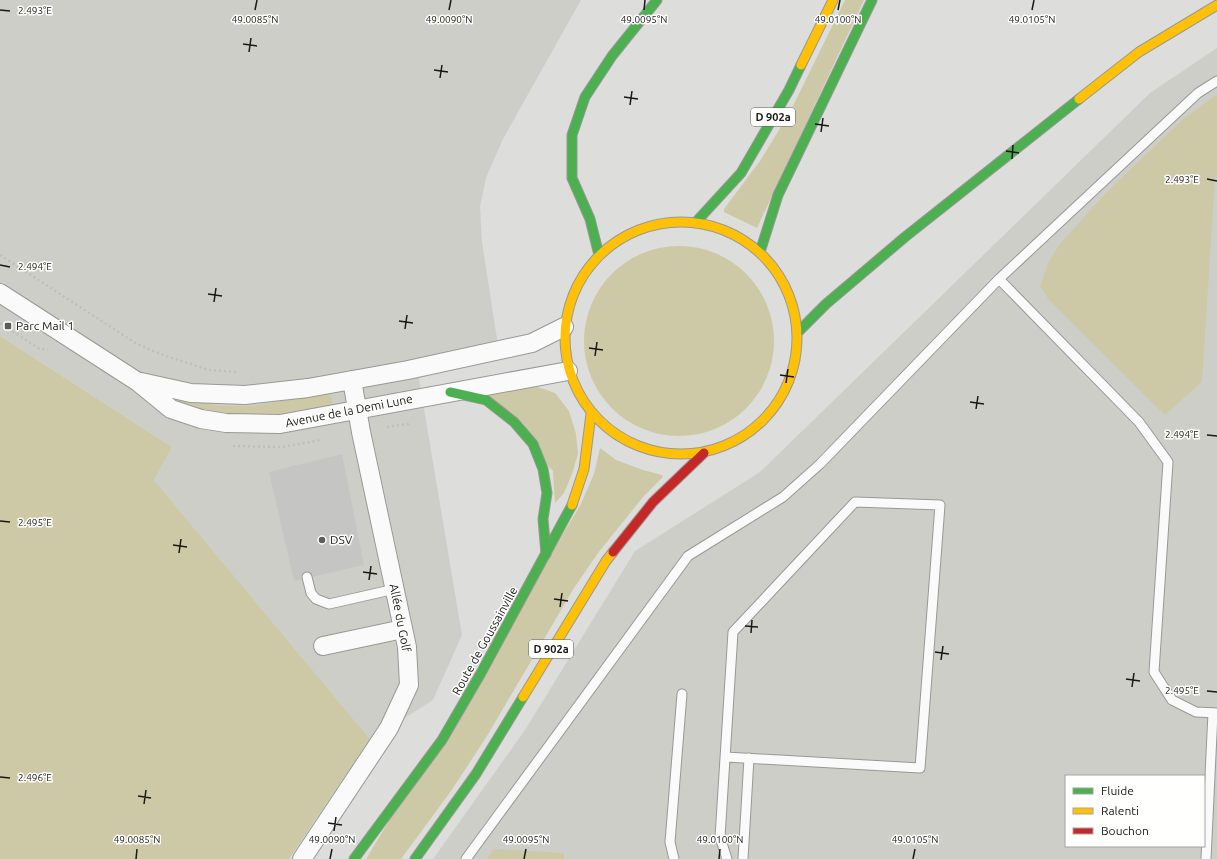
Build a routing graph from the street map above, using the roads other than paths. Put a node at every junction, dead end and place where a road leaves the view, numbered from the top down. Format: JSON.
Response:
{"nodes":[{"id":1,"x":657,"y":0,"type":"edge"},
{"id":2,"x":833,"y":0,"type":"edge"},
{"id":3,"x":872,"y":0,"type":"edge"},
{"id":4,"x":1217,"y":5,"type":"edge"},
{"id":5,"x":1217,"y":81,"type":"edge"},
{"id":6,"x":696,"y":222,"type":"junction"},
{"id":7,"x":760,"y":252,"type":"junction"},
{"id":8,"x":598,"y":255,"type":"junction"},
{"id":9,"x":998,"y":279,"type":"junction"},
{"id":10,"x":0,"y":293,"type":"edge"},
{"id":11,"x":564,"y":327,"type":"junction"},
{"id":12,"x":798,"y":332,"type":"junction"},
{"id":13,"x":568,"y":371,"type":"junction"},
{"id":14,"x":352,"y":380,"type":"junction"},
{"id":15,"x":138,"y":382,"type":"junction"},
{"id":16,"x":450,"y":392,"type":"junction"},
{"id":17,"x":357,"y":410,"type":"junction"},
{"id":18,"x":591,"y":414,"type":"junction"},
{"id":19,"x":704,"y":453,"type":"junction"},
{"id":20,"x":546,"y":554,"type":"junction"},
{"id":21,"x":307,"y":577,"type":"dead end"},
{"id":22,"x":394,"y":589,"type":"junction"},
{"id":23,"x":403,"y":629,"type":"junction"},
{"id":24,"x":324,"y":646,"type":"dead end"},
{"id":25,"x":682,"y":694,"type":"dead end"},
{"id":26,"x":1215,"y":713,"type":"edge"},
{"id":27,"x":726,"y":757,"type":"junction"},
{"id":28,"x":749,"y":758,"type":"junction"},
{"id":29,"x":303,"y":857,"type":"edge"},
{"id":30,"x":354,"y":859,"type":"edge"},
{"id":31,"x":416,"y":859,"type":"edge"},
{"id":32,"x":466,"y":859,"type":"edge"},
{"id":33,"x":674,"y":859,"type":"edge"},
{"id":34,"x":727,"y":859,"type":"edge"},
{"id":35,"x":743,"y":859,"type":"edge"},
{"id":36,"x":1206,"y":859,"type":"edge"}],
"edges":[{"from":1,"to":8,"type":"main road"},
{"from":2,"to":6,"type":"main road","number":"D 902a"},
{"from":3,"to":7,"type":"main road","number":"D 902a"},
{"from":4,"to":12,"type":"main road"},
{"from":5,"to":9,"type":"lane"},
{"from":6,"to":7,"type":"main road"},
{"from":6,"to":8,"type":"main road"},
{"from":7,"to":12,"type":"main road"},
{"from":8,"to":11,"type":"main road"},
{"from":9,"to":26,"type":"lane"},
{"from":9,"to":32,"type":"lane"},
{"from":10,"to":15,"type":"street","name":"Avenue de la Demi Lune"},
{"from":11,"to":13,"type":"main road"},
{"from":11,"to":14,"type":"street","name":"Avenue de la Demi Lune"},
{"from":12,"to":19,"type":"main road"},
{"from":13,"to":16,"type":"street","name":"Avenue de la Demi Lune"},
{"from":13,"to":18,"type":"main road"},
{"from":14,"to":15,"type":"street","name":"Avenue de la Demi Lune"},
{"from":14,"to":17,"type":"street","name":"Allée du Golf"},
{"from":15,"to":17,"type":"street","name":"Avenue de la Demi Lune"},
{"from":16,"to":17,"type":"street","name":"Avenue de la Demi Lune"},
{"from":16,"to":20,"type":"main road"},
{"from":17,"to":22,"type":"street","name":"Allée du Golf"},
{"from":18,"to":19,"type":"main road"},
{"from":18,"to":20,"type":"main road","name":"Route de Goussainville"},
{"from":19,"to":31,"type":"main road","number":"D 902a"},
{"from":20,"to":30,"type":"main road","name":"Route de Goussainville"},
{"from":21,"to":22,"type":"lane"},
{"from":22,"to":23,"type":"street","name":"Allée du Golf"},
{"from":23,"to":24,"type":"street"},
{"from":23,"to":29,"type":"street","name":"Allée du Golf"},
{"from":25,"to":33,"type":"lane"},
{"from":26,"to":36,"type":"lane"},
{"from":27,"to":28,"type":"lane"},
{"from":27,"to":28,"type":"lane"},
{"from":27,"to":34,"type":"lane"},
{"from":28,"to":35,"type":"lane"}]}
